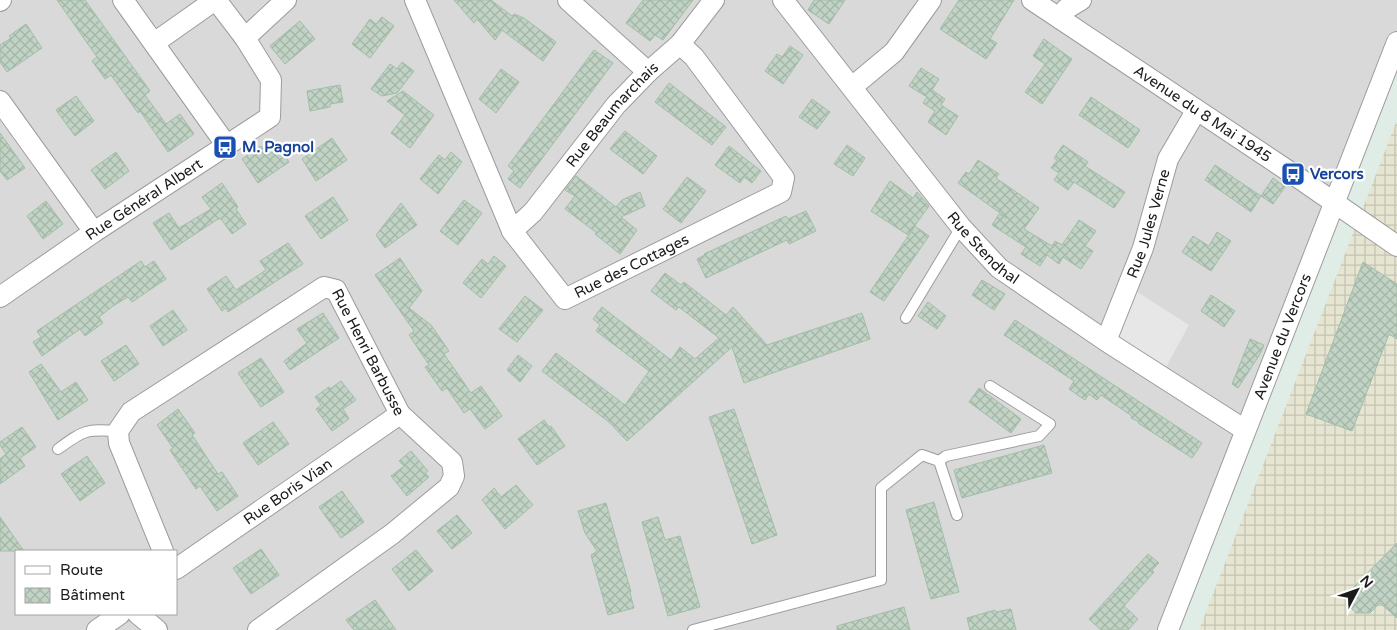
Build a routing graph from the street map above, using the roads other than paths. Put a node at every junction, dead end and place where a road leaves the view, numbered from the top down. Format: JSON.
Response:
{"nodes":[{"id":1,"x":123,"y":0,"type":"edge"},
{"id":2,"x":215,"y":0,"type":"edge"},
{"id":3,"x":286,"y":0,"type":"edge"},
{"id":4,"x":415,"y":0,"type":"edge"},
{"id":5,"x":568,"y":0,"type":"edge"},
{"id":6,"x":714,"y":0,"type":"edge"},
{"id":7,"x":783,"y":0,"type":"edge"},
{"id":8,"x":931,"y":0,"type":"edge"},
{"id":9,"x":1032,"y":0,"type":"edge"},
{"id":10,"x":1081,"y":0,"type":"edge"},
{"id":11,"x":1060,"y":19,"type":"junction"},
{"id":12,"x":245,"y":38,"type":"junction"},
{"id":13,"x":1397,"y":42,"type":"edge"},
{"id":14,"x":154,"y":43,"type":"junction"},
{"id":15,"x":680,"y":44,"type":"junction"},
{"id":16,"x":648,"y":72,"type":"junction"},
{"id":17,"x":852,"y":87,"type":"junction"},
{"id":18,"x":0,"y":100,"type":"edge"},
{"id":19,"x":1196,"y":111,"type":"junction"},
{"id":20,"x":227,"y":146,"type":"junction"},
{"id":21,"x":1335,"y":204,"type":"junction"},
{"id":22,"x":961,"y":227,"type":"junction"},
{"id":23,"x":512,"y":230,"type":"junction"},
{"id":24,"x":94,"y":232,"type":"junction"},
{"id":25,"x":1397,"y":246,"type":"edge"},
{"id":26,"x":0,"y":297,"type":"edge"},
{"id":27,"x":906,"y":318,"type":"dead end"},
{"id":28,"x":1106,"y":341,"type":"junction"},
{"id":29,"x":990,"y":386,"type":"dead end"},
{"id":30,"x":400,"y":414,"type":"junction"},
{"id":31,"x":1245,"y":430,"type":"junction"},
{"id":32,"x":118,"y":431,"type":"junction"},
{"id":33,"x":58,"y":449,"type":"dead end"},
{"id":34,"x":939,"y":461,"type":"junction"},
{"id":35,"x":957,"y":515,"type":"dead end"},
{"id":36,"x":163,"y":550,"type":"edge"},
{"id":37,"x":178,"y":568,"type":"edge"},
{"id":38,"x":119,"y":615,"type":"edge"},
{"id":39,"x":139,"y":615,"type":"edge"},
{"id":40,"x":98,"y":630,"type":"edge"},
{"id":41,"x":157,"y":630,"type":"edge"},
{"id":42,"x":258,"y":630,"type":"edge"},
{"id":43,"x":693,"y":630,"type":"edge"},
{"id":44,"x":1168,"y":630,"type":"edge"}],
"edges":[{"from":1,"to":14,"type":"street"},
{"from":2,"to":12,"type":"street"},
{"from":2,"to":14,"type":"street"},
{"from":3,"to":12,"type":"street"},
{"from":4,"to":23,"type":"street","name":"Rue des Cottages"},
{"from":5,"to":16,"type":"street"},
{"from":6,"to":15,"type":"street","name":"Rue Beaumarchais"},
{"from":7,"to":17,"type":"street","name":"Rue Stendhal"},
{"from":8,"to":17,"type":"street"},
{"from":9,"to":11,"type":"street","name":"Avenue du 8 Mai 1945"},
{"from":10,"to":11,"type":"street"},
{"from":11,"to":19,"type":"street","name":"Avenue du 8 Mai 1945"},
{"from":12,"to":20,"type":"street","name":"Rue Général Albert"},
{"from":13,"to":21,"type":"street","name":"Avenue du Vercors"},
{"from":14,"to":20,"type":"street"},
{"from":15,"to":16,"type":"street","name":"Rue Beaumarchais"},
{"from":15,"to":23,"type":"street","name":"Rue des Cottages"},
{"from":16,"to":23,"type":"street","name":"Rue Beaumarchais"},
{"from":17,"to":22,"type":"street","name":"Rue Stendhal"},
{"from":18,"to":24,"type":"street"},
{"from":19,"to":21,"type":"street","name":"Avenue du 8 Mai 1945"},
{"from":19,"to":28,"type":"street","name":"Rue Jules Verne"},
{"from":20,"to":24,"type":"street","name":"Rue Général Albert"},
{"from":21,"to":25,"type":"street","name":"Avenue du 8 Mai 1945"},
{"from":21,"to":31,"type":"street","name":"Avenue du Vercors"},
{"from":22,"to":27,"type":"lane"},
{"from":22,"to":28,"type":"street","name":"Rue Stendhal"},
{"from":24,"to":26,"type":"street","name":"Rue Général Albert"},
{"from":28,"to":31,"type":"street","name":"Rue Stendhal"},
{"from":29,"to":34,"type":"lane"},
{"from":30,"to":32,"type":"street","name":"Rue Henri Barbusse"},
{"from":30,"to":37,"type":"street","name":"Rue Boris Vian"},
{"from":30,"to":42,"type":"street","name":"Rue Henri Barbusse"},
{"from":31,"to":44,"type":"street","name":"Avenue du Vercors"},
{"from":32,"to":33,"type":"lane"},
{"from":32,"to":36,"type":"street"},
{"from":34,"to":35,"type":"lane"},
{"from":34,"to":43,"type":"lane"},
{"from":38,"to":40,"type":"street"},
{"from":39,"to":41,"type":"street"}]}
